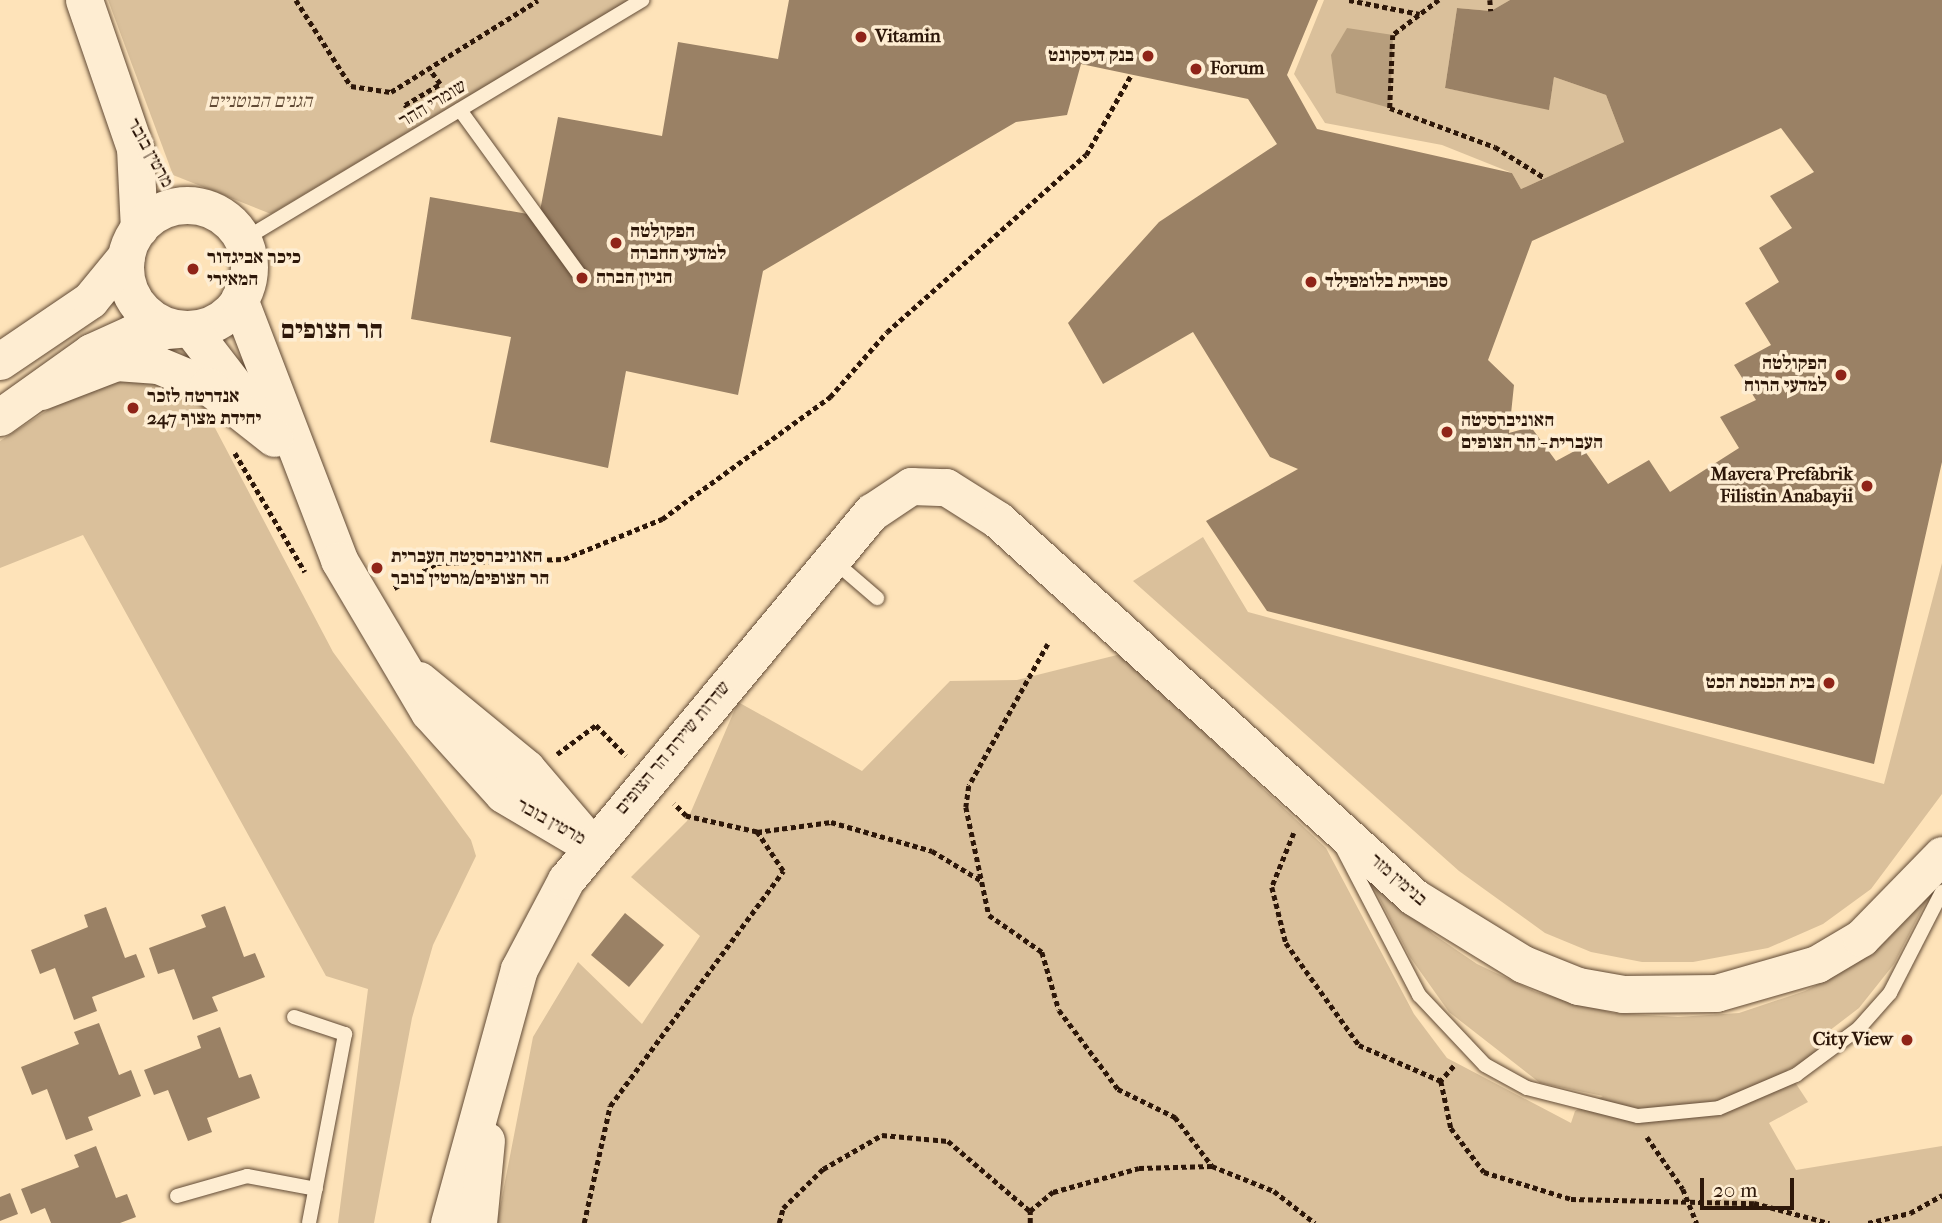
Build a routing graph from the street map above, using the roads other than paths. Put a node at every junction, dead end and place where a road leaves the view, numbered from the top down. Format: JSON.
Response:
{"nodes":[{"id":1,"x":84,"y":0,"type":"edge"},
{"id":2,"x":642,"y":0,"type":"edge"},
{"id":3,"x":122,"y":100,"type":"junction"},
{"id":4,"x":460,"y":110,"type":"junction"},
{"id":5,"x":181,"y":205,"type":"junction"},
{"id":6,"x":243,"y":240,"type":"junction"},
{"id":7,"x":132,"y":243,"type":"junction"},
{"id":8,"x":582,"y":278,"type":"dead end"},
{"id":9,"x":239,"y":299,"type":"junction"},
{"id":10,"x":184,"y":329,"type":"junction"},
{"id":11,"x":0,"y":361,"type":"edge"},
{"id":12,"x":40,"y":391,"type":"junction"},
{"id":13,"x":0,"y":416,"type":"edge"},
{"id":14,"x":274,"y":438,"type":"junction"},
{"id":15,"x":924,"y":484,"type":"joint"},
{"id":16,"x":317,"y":512,"type":"junction"},
{"id":17,"x":833,"y":560,"type":"junction"},
{"id":18,"x":877,"y":598,"type":"dead end"},
{"id":19,"x":1319,"y":809,"type":"junction"},
{"id":20,"x":591,"y":846,"type":"junction"},
{"id":21,"x":1942,"y":855,"type":"edge"},
{"id":22,"x":1942,"y":892,"type":"edge"},
{"id":23,"x":294,"y":1017,"type":"dead end"},
{"id":24,"x":491,"y":1062,"type":"junction"},
{"id":25,"x":316,"y":1189,"type":"junction"},
{"id":26,"x":177,"y":1196,"type":"dead end"},
{"id":27,"x":309,"y":1223,"type":"edge"},
{"id":28,"x":449,"y":1223,"type":"edge"},
{"id":29,"x":478,"y":1223,"type":"edge"}],
"edges":[{"from":1,"to":3,"type":"street","name":"מרטין בובר"},
{"from":2,"to":4,"type":"lane","name":"שומרי ההר"},
{"from":3,"to":5,"type":"street","name":"מרטין בובר"},
{"from":3,"to":7,"type":"street","name":"מרטין בובר"},
{"from":4,"to":6,"type":"lane","name":"שומרי ההר"},
{"from":4,"to":8,"type":"lane"},
{"from":5,"to":6,"type":"street"},
{"from":5,"to":7,"type":"street"},
{"from":6,"to":9,"type":"street"},
{"from":7,"to":10,"type":"street"},
{"from":7,"to":11,"type":"street"},
{"from":9,"to":10,"type":"street"},
{"from":9,"to":16,"type":"street","name":"מרטין בובר"},
{"from":10,"to":12,"type":"street"},
{"from":10,"to":14,"type":"street","name":"מרטין בובר"},
{"from":12,"to":13,"type":"street"},
{"from":12,"to":14,"type":"street"},
{"from":14,"to":16,"type":"street","name":"מרטין בובר"},
{"from":15,"to":17,"type":"street","name":"שדרות שיירת הר הצופים"},
{"from":15,"to":19,"type":"street","name":"בנימין מזר"},
{"from":16,"to":20,"type":"street","name":"מרטין בובר"},
{"from":17,"to":18,"type":"lane"},
{"from":17,"to":20,"type":"street","name":"שדרות שיירת הר הצופים"},
{"from":19,"to":21,"type":"street","name":"בנימין מזר"},
{"from":19,"to":22,"type":"lane"},
{"from":20,"to":24,"type":"street","name":"שדרות שיירת הר הצופים"},
{"from":23,"to":25,"type":"lane"},
{"from":24,"to":28,"type":"street","name":"שדרות שיירת הר הצופים"},
{"from":24,"to":29,"type":"street","name":"שדרות שיירת הר הצופים"},
{"from":25,"to":26,"type":"lane"},
{"from":25,"to":27,"type":"lane"}]}
